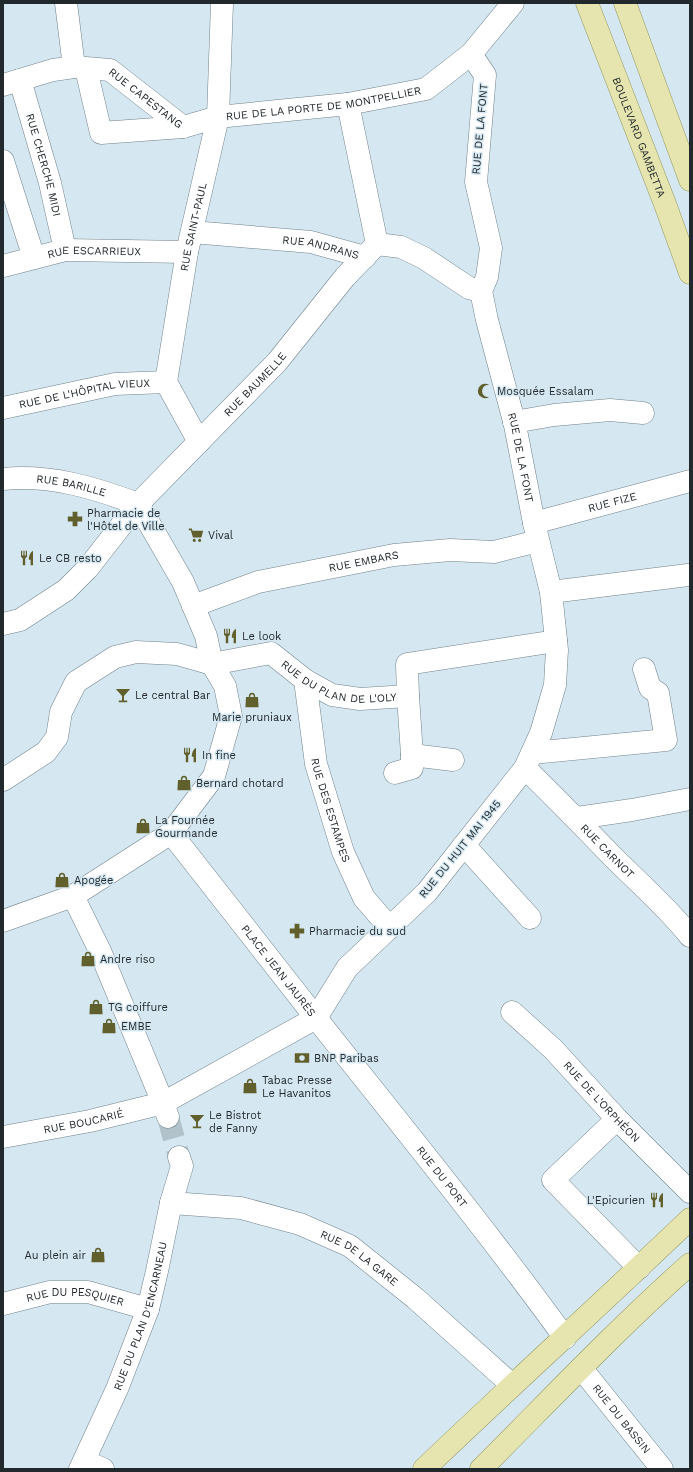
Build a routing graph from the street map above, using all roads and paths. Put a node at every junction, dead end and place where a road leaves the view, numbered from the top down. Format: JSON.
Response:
{"nodes":[{"id":1,"x":66,"y":3,"type":"edge"},
{"id":2,"x":222,"y":3,"type":"edge"},
{"id":3,"x":513,"y":3,"type":"edge"},
{"id":4,"x":587,"y":3,"type":"edge"},
{"id":5,"x":625,"y":3,"type":"edge"},
{"id":6,"x":471,"y":54,"type":"junction"},
{"id":7,"x":80,"y":68,"type":"junction"},
{"id":8,"x":12,"y":83,"type":"edge"},
{"id":9,"x":348,"y":104,"type":"junction"},
{"id":10,"x":218,"y":117,"type":"junction"},
{"id":11,"x":183,"y":127,"type":"junction"},
{"id":12,"x":3,"y":161,"type":"edge"},
{"id":13,"x":690,"y":180,"type":"edge"},
{"id":14,"x":189,"y":242,"type":"junction"},
{"id":15,"x":65,"y":250,"type":"junction"},
{"id":16,"x":371,"y":251,"type":"junction"},
{"id":17,"x":34,"y":258,"type":"junction"},
{"id":18,"x":3,"y":266,"type":"edge"},
{"id":19,"x":690,"y":273,"type":"edge"},
{"id":20,"x":481,"y":291,"type":"junction"},
{"id":21,"x":166,"y":382,"type":"junction"},
{"id":22,"x":3,"y":408,"type":"edge"},
{"id":23,"x":643,"y":413,"type":"dead end"},
{"id":24,"x":514,"y":422,"type":"junction"},
{"id":25,"x":199,"y":442,"type":"junction"},
{"id":26,"x":3,"y":479,"type":"edge"},
{"id":27,"x":690,"y":481,"type":"edge"},
{"id":28,"x":138,"y":504,"type":"junction"},
{"id":29,"x":536,"y":532,"type":"junction"},
{"id":30,"x":688,"y":575,"type":"dead end"},
{"id":31,"x":551,"y":592,"type":"junction"},
{"id":32,"x":193,"y":606,"type":"junction"},
{"id":33,"x":3,"y":624,"type":"edge"},
{"id":34,"x":556,"y":641,"type":"junction"},
{"id":35,"x":212,"y":664,"type":"junction"},
{"id":36,"x":644,"y":669,"type":"dead end"},
{"id":37,"x":305,"y":680,"type":"junction"},
{"id":38,"x":408,"y":696,"type":"junction"},
{"id":39,"x":412,"y":755,"type":"junction"},
{"id":40,"x":453,"y":760,"type":"dead end"},
{"id":41,"x":528,"y":760,"type":"junction"},
{"id":42,"x":395,"y":774,"type":"dead end"},
{"id":43,"x":3,"y":780,"type":"edge"},
{"id":44,"x":690,"y":799,"type":"edge"},
{"id":45,"x":576,"y":818,"type":"junction"},
{"id":46,"x":172,"y":833,"type":"junction"},
{"id":47,"x":464,"y":844,"type":"junction"},
{"id":48,"x":73,"y":896,"type":"junction"},
{"id":49,"x":530,"y":918,"type":"dead end"},
{"id":50,"x":3,"y":920,"type":"edge"},
{"id":51,"x":390,"y":928,"type":"junction"},
{"id":52,"x":690,"y":936,"type":"edge"},
{"id":53,"x":512,"y":1012,"type":"dead end"},
{"id":54,"x":316,"y":1018,"type":"junction"},
{"id":55,"x":166,"y":1110,"type":"junction"},
{"id":56,"x":617,"y":1119,"type":"junction"},
{"id":57,"x":3,"y":1137,"type":"edge"},
{"id":58,"x":179,"y":1157,"type":"tunnel mouth"},
{"id":59,"x":690,"y":1192,"type":"edge"},
{"id":60,"x":171,"y":1203,"type":"junction"},
{"id":61,"x":690,"y":1219,"type":"edge"},
{"id":62,"x":690,"y":1264,"type":"edge"},
{"id":63,"x":639,"y":1268,"type":"junction"},
{"id":64,"x":3,"y":1304,"type":"edge"},
{"id":65,"x":148,"y":1309,"type":"junction"},
{"id":66,"x":565,"y":1338,"type":"junction"},
{"id":67,"x":581,"y":1368,"type":"junction"},
{"id":68,"x":512,"y":1385,"type":"junction"},
{"id":69,"x":89,"y":1466,"type":"edge"},
{"id":70,"x":424,"y":1469,"type":"edge"},
{"id":71,"x":481,"y":1469,"type":"edge"},
{"id":72,"x":662,"y":1469,"type":"edge"}],
"edges":[{"from":1,"to":7,"type":"street"},
{"from":2,"to":10,"type":"street","name":"RUE SAINT-PAUL"},
{"from":3,"to":6,"type":"street","name":"RUE DE LA PORTE DE MONTPELLIER"},
{"from":4,"to":19,"type":"main road","name":"BOULEVARD GAMBETTA"},
{"from":5,"to":13,"type":"main road"},
{"from":6,"to":9,"type":"street","name":"RUE DE LA PORTE DE MONTPELLIER"},
{"from":6,"to":20,"type":"street","name":"RUE DE LA FONT"},
{"from":7,"to":8,"type":"street","name":"RUE CAPESTANG"},
{"from":7,"to":11,"type":"street","name":"RUE CAPESTANG"},
{"from":7,"to":11,"type":"street"},
{"from":8,"to":15,"type":"street","name":"RUE CHERCHE MIDI"},
{"from":9,"to":10,"type":"street","name":"RUE DE LA PORTE DE MONTPELLIER"},
{"from":9,"to":16,"type":"street"},
{"from":10,"to":11,"type":"street","name":"RUE CAPESTANG"},
{"from":10,"to":14,"type":"street","name":"RUE SAINT-PAUL"},
{"from":12,"to":17,"type":"street"},
{"from":14,"to":15,"type":"street","name":"RUE ESCARRIEUX"},
{"from":14,"to":16,"type":"street","name":"RUE ANDRANS"},
{"from":14,"to":21,"type":"street","name":"RUE SAINT-PAUL"},
{"from":15,"to":17,"type":"street","name":"RUE ESCARRIEUX"},
{"from":16,"to":20,"type":"street","name":"RUE ANDRANS"},
{"from":16,"to":25,"type":"street","name":"RUE BAUMELLE"},
{"from":17,"to":18,"type":"street","name":"RUE ESCARRIEUX"},
{"from":20,"to":24,"type":"street","name":"RUE DE LA FONT"},
{"from":21,"to":22,"type":"street","name":"RUE DE L'HÔPITAL VIEUX"},
{"from":21,"to":25,"type":"street"},
{"from":23,"to":24,"type":"street"},
{"from":24,"to":29,"type":"street","name":"RUE DE LA FONT"},
{"from":25,"to":28,"type":"street","name":"RUE BAUMELLE"},
{"from":26,"to":28,"type":"street","name":"RUE BARILLE"},
{"from":27,"to":29,"type":"street","name":"RUE FIZE"},
{"from":28,"to":32,"type":"street"},
{"from":28,"to":33,"type":"street","name":"RUE BAUMELLE"},
{"from":29,"to":31,"type":"street","name":"RUE DE LA FONT"},
{"from":29,"to":32,"type":"street","name":"RUE EMBARS"},
{"from":30,"to":31,"type":"street"},
{"from":31,"to":34,"type":"street","name":"RUE DE LA FONT"},
{"from":32,"to":35,"type":"street"},
{"from":34,"to":38,"type":"street","name":"RUE DU PLAN DE L'OLY"},
{"from":34,"to":41,"type":"street","name":"RUE DE LA FONT"},
{"from":35,"to":37,"type":"street","name":"RUE DU PLAN DE L'OLY"},
{"from":35,"to":43,"type":"street"},
{"from":35,"to":46,"type":"street"},
{"from":36,"to":41,"type":"street"},
{"from":37,"to":38,"type":"street","name":"RUE DU PLAN DE L'OLY"},
{"from":37,"to":51,"type":"street","name":"RUE DES ESTAMPES"},
{"from":38,"to":39,"type":"street"},
{"from":39,"to":40,"type":"street"},
{"from":39,"to":42,"type":"street"},
{"from":41,"to":45,"type":"street","name":"RUE CARNOT"},
{"from":41,"to":47,"type":"street","name":"RUE DU HUIT MAI 1945"},
{"from":44,"to":45,"type":"street"},
{"from":45,"to":52,"type":"street","name":"RUE CARNOT"},
{"from":46,"to":48,"type":"street"},
{"from":46,"to":54,"type":"street","name":"PLACE JEAN JAURÈS"},
{"from":47,"to":49,"type":"street"},
{"from":47,"to":51,"type":"street","name":"RUE DU HUIT MAI 1945"},
{"from":48,"to":50,"type":"street"},
{"from":48,"to":55,"type":"street"},
{"from":51,"to":54,"type":"street","name":"RUE DU HUIT MAI 1945"},
{"from":53,"to":56,"type":"street","name":"RUE DE L'ORPHÉON"},
{"from":54,"to":55,"type":"street","name":"PLACE JEAN JAURÈS"},
{"from":54,"to":66,"type":"street","name":"RUE DU PORT"},
{"from":55,"to":57,"type":"street","name":"RUE BOUCARIÉ"},
{"from":56,"to":59,"type":"street","name":"RUE DE L'ORPHÉON"},
{"from":56,"to":63,"type":"street"},
{"from":58,"to":60,"type":"street","name":"RUE DU PLAN D'ENCARNEAU"},
{"from":60,"to":65,"type":"street","name":"RUE DU PLAN D'ENCARNEAU"},
{"from":60,"to":68,"type":"street","name":"RUE DE LA GARE"},
{"from":61,"to":63,"type":"main road"},
{"from":62,"to":67,"type":"main road"},
{"from":63,"to":66,"type":"main road"},
{"from":64,"to":65,"type":"street","name":"RUE DU PESQUIER"},
{"from":65,"to":69,"type":"street","name":"RUE DU PLAN D'ENCARNEAU"},
{"from":66,"to":67,"type":"main road"},
{"from":66,"to":68,"type":"main road"},
{"from":67,"to":71,"type":"main road"},
{"from":67,"to":72,"type":"street","name":"RUE DU BASSIN"},
{"from":68,"to":70,"type":"main road"}]}
